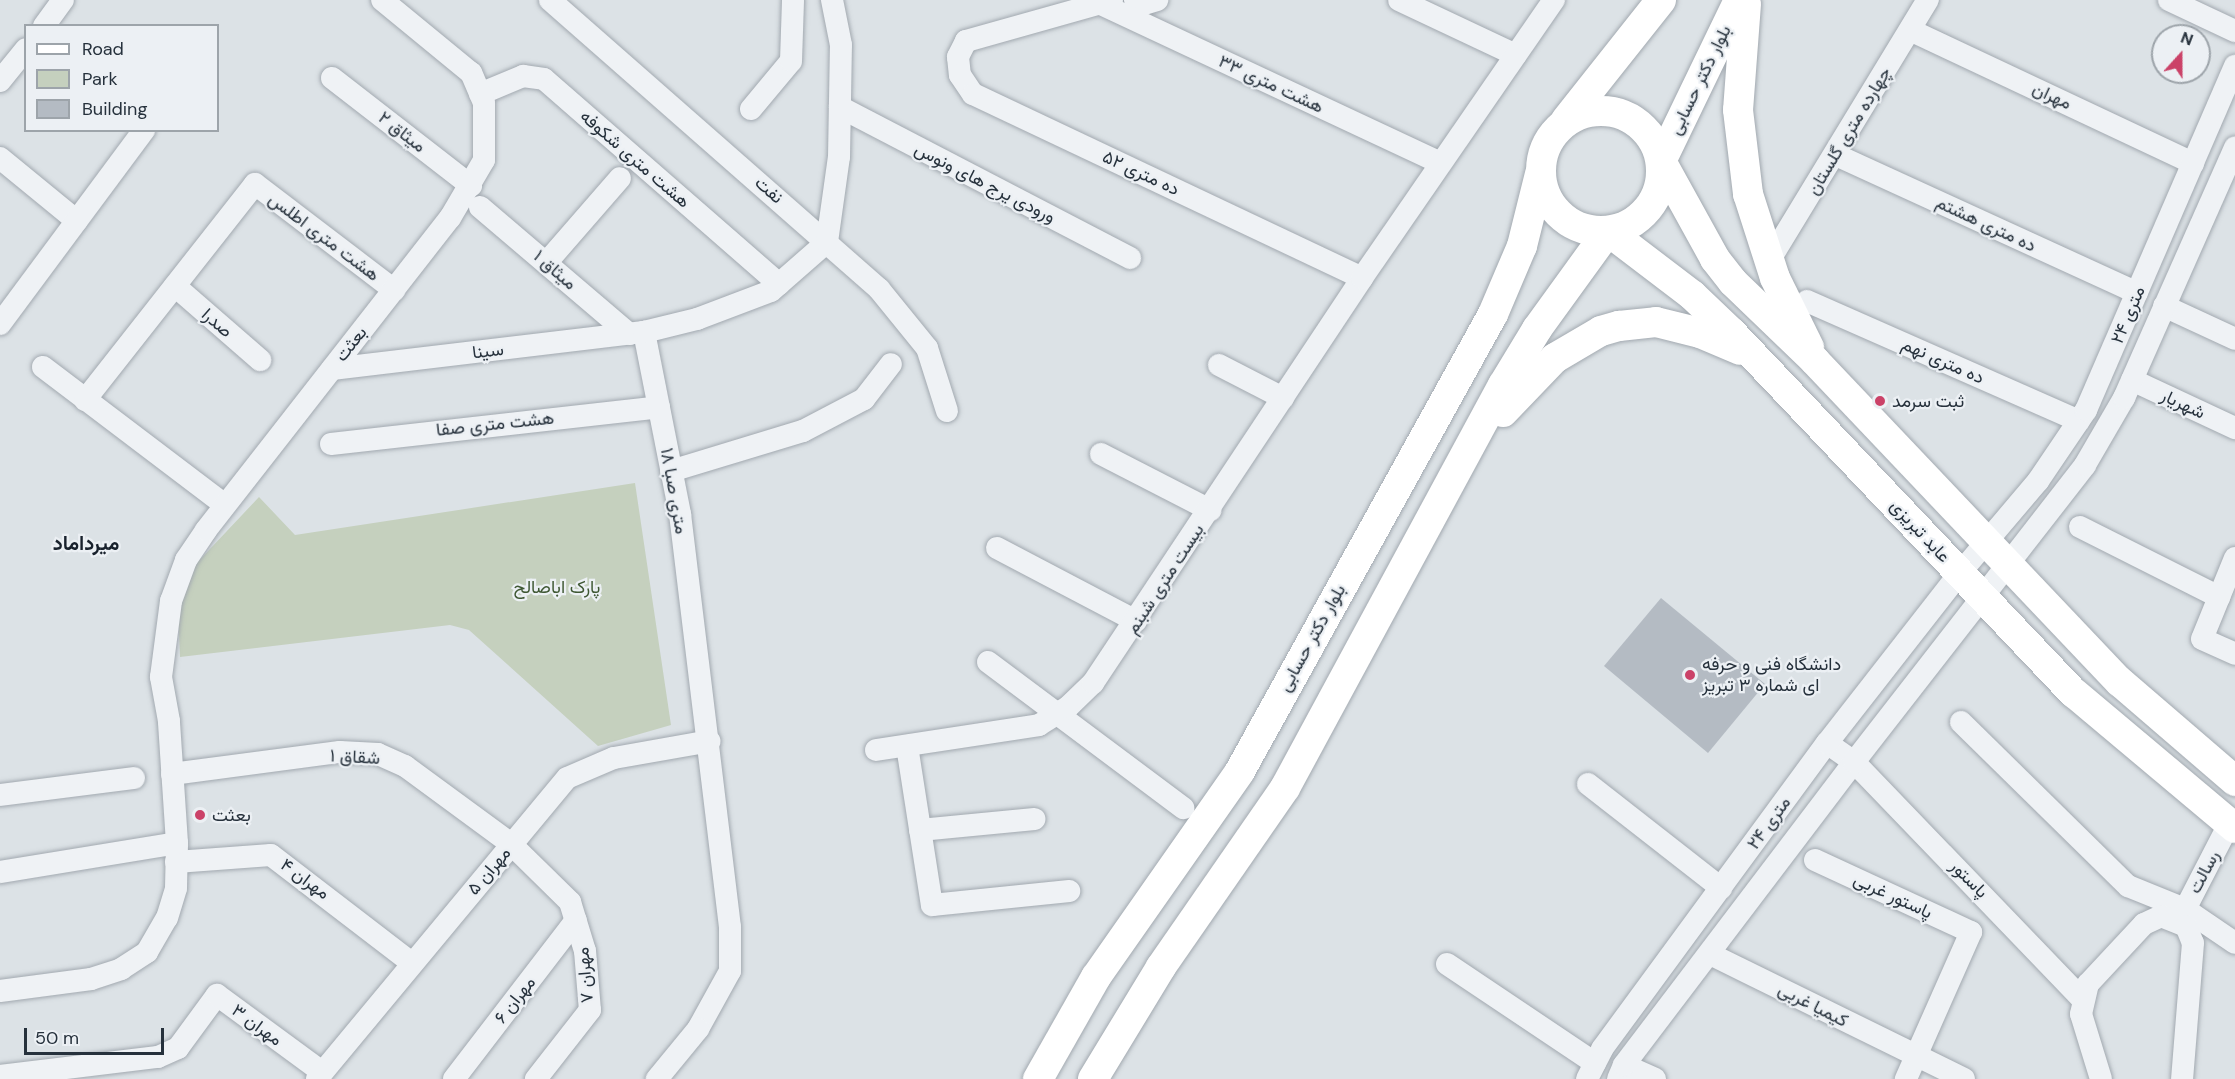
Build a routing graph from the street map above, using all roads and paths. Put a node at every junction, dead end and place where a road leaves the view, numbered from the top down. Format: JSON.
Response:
{"nodes":[{"id":1,"x":63,"y":0,"type":"edge"},
{"id":2,"x":382,"y":0,"type":"edge"},
{"id":3,"x":550,"y":0,"type":"edge"},
{"id":4,"x":793,"y":0,"type":"edge"},
{"id":5,"x":832,"y":0,"type":"edge"},
{"id":6,"x":1135,"y":0,"type":"edge"},
{"id":7,"x":1157,"y":0,"type":"edge"},
{"id":8,"x":1400,"y":0,"type":"edge"},
{"id":9,"x":1554,"y":0,"type":"edge"},
{"id":10,"x":1661,"y":0,"type":"edge"},
{"id":11,"x":1739,"y":0,"type":"edge"},
{"id":12,"x":1746,"y":0,"type":"edge"},
{"id":13,"x":1928,"y":0,"type":"edge"},
{"id":14,"x":2169,"y":0,"type":"edge"},
{"id":15,"x":1107,"y":2,"type":"edge"},
{"id":16,"x":47,"y":24,"type":"edge"},
{"id":17,"x":1910,"y":30,"type":"junction"},
{"id":18,"x":2235,"y":31,"type":"edge"},
{"id":19,"x":24,"y":51,"type":"edge"},
{"id":20,"x":1516,"y":55,"type":"junction"},
{"id":21,"x":2235,"y":66,"type":"edge"},
{"id":22,"x":332,"y":78,"type":"dead end"},
{"id":23,"x":0,"y":81,"type":"edge"},
{"id":24,"x":480,"y":94,"type":"junction"},
{"id":25,"x":840,"y":107,"type":"junction"},
{"id":26,"x":751,"y":109,"type":"dead end"},
{"id":27,"x":1566,"y":121,"type":"junction"},
{"id":28,"x":143,"y":132,"type":"edge"},
{"id":29,"x":2235,"y":148,"type":"edge"},
{"id":30,"x":1836,"y":155,"type":"junction"},
{"id":31,"x":0,"y":158,"type":"edge"},
{"id":32,"x":1661,"y":160,"type":"junction"},
{"id":33,"x":2193,"y":162,"type":"junction"},
{"id":34,"x":1441,"y":163,"type":"junction"},
{"id":35,"x":1540,"y":174,"type":"junction"},
{"id":36,"x":620,"y":178,"type":"dead end"},
{"id":37,"x":2228,"y":180,"type":"edge"},
{"id":38,"x":471,"y":186,"type":"junction"},
{"id":39,"x":480,"y":207,"type":"dead end"},
{"id":40,"x":77,"y":221,"type":"junction"},
{"id":41,"x":1608,"y":231,"type":"junction"},
{"id":42,"x":827,"y":242,"type":"junction"},
{"id":43,"x":1131,"y":258,"type":"dead end"},
{"id":44,"x":1769,"y":261,"type":"junction"},
{"id":45,"x":548,"y":262,"type":"junction"},
{"id":46,"x":1362,"y":278,"type":"junction"},
{"id":47,"x":779,"y":284,"type":"junction"},
{"id":48,"x":175,"y":286,"type":"junction"},
{"id":49,"x":394,"y":290,"type":"junction"},
{"id":50,"x":2137,"y":293,"type":"junction"},
{"id":51,"x":1807,"y":301,"type":"dead end"},
{"id":52,"x":2164,"y":306,"type":"junction"},
{"id":53,"x":0,"y":324,"type":"edge"},
{"id":54,"x":636,"y":333,"type":"junction"},
{"id":55,"x":2235,"y":339,"type":"edge"},
{"id":56,"x":1754,"y":356,"type":"junction"},
{"id":57,"x":260,"y":360,"type":"dead end"},
{"id":58,"x":1815,"y":361,"type":"junction"},
{"id":59,"x":891,"y":364,"type":"dead end"},
{"id":60,"x":1219,"y":366,"type":"dead end"},
{"id":61,"x":43,"y":367,"type":"dead end"},
{"id":62,"x":332,"y":369,"type":"junction"},
{"id":63,"x":2097,"y":385,"type":"junction"},
{"id":64,"x":2128,"y":389,"type":"junction"},
{"id":65,"x":1283,"y":398,"type":"junction"},
{"id":66,"x":86,"y":400,"type":"junction"},
{"id":67,"x":659,"y":407,"type":"junction"},
{"id":68,"x":948,"y":411,"type":"dead end"},
{"id":69,"x":2079,"y":421,"type":"junction"},
{"id":70,"x":2235,"y":428,"type":"edge"},
{"id":71,"x":331,"y":444,"type":"dead end"},
{"id":72,"x":1101,"y":454,"type":"dead end"},
{"id":73,"x":1465,"y":454,"type":"junction"},
{"id":74,"x":671,"y":471,"type":"junction"},
{"id":75,"x":225,"y":505,"type":"junction"},
{"id":76,"x":1210,"y":510,"type":"junction"},
{"id":77,"x":2080,"y":527,"type":"dead end"},
{"id":78,"x":1985,"y":542,"type":"junction"},
{"id":79,"x":997,"y":548,"type":"dead end"},
{"id":80,"x":2235,"y":558,"type":"edge"},
{"id":81,"x":2008,"y":568,"type":"junction"},
{"id":82,"x":1960,"y":573,"type":"junction"},
{"id":83,"x":2220,"y":597,"type":"junction"},
{"id":84,"x":1983,"y":599,"type":"junction"},
{"id":85,"x":1136,"y":621,"type":"junction"},
{"id":86,"x":2235,"y":654,"type":"edge"},
{"id":87,"x":988,"y":662,"type":"dead end"},
{"id":88,"x":1056,"y":714,"type":"junction"},
{"id":89,"x":1961,"y":722,"type":"dead end"},
{"id":90,"x":710,"y":741,"type":"junction"},
{"id":91,"x":1827,"y":743,"type":"junction"},
{"id":92,"x":907,"y":746,"type":"junction"},
{"id":93,"x":876,"y":750,"type":"dead end"},
{"id":94,"x":1854,"y":762,"type":"junction"},
{"id":95,"x":172,"y":774,"type":"junction"},
{"id":96,"x":134,"y":778,"type":"dead end"},
{"id":97,"x":2235,"y":782,"type":"edge"},
{"id":98,"x":1588,"y":784,"type":"dead end"},
{"id":99,"x":0,"y":795,"type":"edge"},
{"id":100,"x":1183,"y":808,"type":"dead end"},
{"id":101,"x":1034,"y":819,"type":"dead end"},
{"id":102,"x":2232,"y":826,"type":"edge"},
{"id":103,"x":920,"y":830,"type":"junction"},
{"id":104,"x":511,"y":844,"type":"junction"},
{"id":105,"x":176,"y":852,"type":"junction"},
{"id":106,"x":1815,"y":860,"type":"dead end"},
{"id":107,"x":0,"y":872,"type":"edge"},
{"id":108,"x":1721,"y":888,"type":"junction"},
{"id":109,"x":1069,"y":891,"type":"dead end"},
{"id":110,"x":2182,"y":915,"type":"junction"},
{"id":111,"x":576,"y":920,"type":"junction"},
{"id":112,"x":2235,"y":943,"type":"edge"},
{"id":113,"x":1710,"y":954,"type":"junction"},
{"id":114,"x":412,"y":963,"type":"junction"},
{"id":115,"x":1447,"y":964,"type":"dead end"},
{"id":116,"x":0,"y":991,"type":"edge"},
{"id":117,"x":2082,"y":999,"type":"junction"},
{"id":118,"x":1915,"y":1057,"type":"junction"},
{"id":119,"x":1591,"y":1071,"type":"edge"},
{"id":120,"x":1621,"y":1072,"type":"edge"},
{"id":121,"x":13,"y":1076,"type":"edge"},
{"id":122,"x":320,"y":1076,"type":"edge"},
{"id":123,"x":2185,"y":1077,"type":"edge"},
{"id":124,"x":454,"y":1079,"type":"edge"},
{"id":125,"x":536,"y":1079,"type":"edge"},
{"id":126,"x":657,"y":1079,"type":"edge"},
{"id":127,"x":1038,"y":1079,"type":"edge"},
{"id":128,"x":1093,"y":1079,"type":"edge"},
{"id":129,"x":1654,"y":1079,"type":"edge"},
{"id":130,"x":1906,"y":1079,"type":"edge"},
{"id":131,"x":1964,"y":1079,"type":"edge"},
{"id":132,"x":2101,"y":1079,"type":"edge"}],
"edges":[{"from":1,"to":16,"type":"street"},
{"from":2,"to":24,"type":"street","name":"بعثت"},
{"from":3,"to":42,"type":"street","name":"نفت"},
{"from":4,"to":26,"type":"street"},
{"from":5,"to":25,"type":"street"},
{"from":6,"to":7,"type":"street"},
{"from":8,"to":20,"type":"street"},
{"from":9,"to":20,"type":"street","name":"بیست متری شبنم"},
{"from":10,"to":27,"type":"main road"},
{"from":11,"to":32,"type":"main road","name":"بلوار دکتر حسابی"},
{"from":12,"to":44,"type":"main road"},
{"from":13,"to":17,"type":"street","name":"چهارده متری گلستان"},
{"from":14,"to":18,"type":"street"},
{"from":15,"to":34,"type":"street","name":"هشت متری ۳۳"},
{"from":15,"to":46,"type":"street","name":"ده متری ۵۲"},
{"from":17,"to":30,"type":"street","name":"چهارده متری گلستان"},
{"from":17,"to":33,"type":"street","name":"مهران"},
{"from":19,"to":23,"type":"street"},
{"from":20,"to":34,"type":"street","name":"بیست متری شبنم"},
{"from":21,"to":33,"type":"street","name":"۲۴ متری"},
{"from":22,"to":38,"type":"street","name":"میثاق ۲"},
{"from":24,"to":38,"type":"street","name":"بعثت"},
{"from":24,"to":47,"type":"street","name":"هشت متری شکوفه"},
{"from":25,"to":42,"type":"street"},
{"from":25,"to":43,"type":"street","name":"ورودی یرج های ونوس"},
{"from":27,"to":32,"type":"main road"},
{"from":27,"to":35,"type":"main road"},
{"from":28,"to":40,"type":"street"},
{"from":29,"to":37,"type":"street","name":"۲۴ متری"},
{"from":30,"to":44,"type":"street","name":"چهارده متری گلستان"},
{"from":30,"to":50,"type":"street","name":"ده متری هشتم"},
{"from":31,"to":40,"type":"street"},
{"from":32,"to":41,"type":"main road"},
{"from":32,"to":58,"type":"main road"},
{"from":33,"to":50,"type":"street","name":"۲۴ متری"},
{"from":34,"to":46,"type":"street","name":"بیست متری شبنم"},
{"from":35,"to":41,"type":"main road"},
{"from":35,"to":127,"type":"main road","name":"بلوار دکتر حسابی"},
{"from":36,"to":45,"type":"street"},
{"from":37,"to":52,"type":"street","name":"۲۴ متری"},
{"from":38,"to":49,"type":"street","name":"بعثت"},
{"from":39,"to":45,"type":"street","name":"میثاق ۱"},
{"from":40,"to":53,"type":"street"},
{"from":41,"to":56,"type":"main road","name":"عابد تبریزی"},
{"from":41,"to":73,"type":"main road"},
{"from":42,"to":47,"type":"street"},
{"from":42,"to":68,"type":"street","name":"نفت"},
{"from":44,"to":58,"type":"main road"},
{"from":45,"to":54,"type":"street","name":"میثاق ۱"},
{"from":46,"to":65,"type":"street","name":"بیست متری شبنم"},
{"from":47,"to":54,"type":"street"},
{"from":48,"to":49,"type":"street","name":"هشت متری اطلس"},
{"from":48,"to":57,"type":"street","name":"صدرا"},
{"from":48,"to":66,"type":"street"},
{"from":49,"to":62,"type":"street","name":"بعثت"},
{"from":50,"to":63,"type":"street","name":"۲۴ متری"},
{"from":51,"to":69,"type":"street","name":"ده متری نهم"},
{"from":52,"to":55,"type":"street"},
{"from":52,"to":64,"type":"street","name":"۲۴ متری"},
{"from":54,"to":62,"type":"street","name":"سینا"},
{"from":54,"to":67,"type":"street","name":"متری صبا ۱۸"},
{"from":56,"to":73,"type":"main road"},
{"from":56,"to":82,"type":"main road","name":"عابد تبریزی"},
{"from":58,"to":78,"type":"main road"},
{"from":59,"to":74,"type":"street"},
{"from":60,"to":65,"type":"street"},
{"from":61,"to":66,"type":"street"},
{"from":62,"to":75,"type":"street","name":"بعثت"},
{"from":63,"to":64,"type":"street","name":"شهریار"},
{"from":63,"to":69,"type":"street","name":"۲۴ متری"},
{"from":64,"to":70,"type":"street","name":"شهریار"},
{"from":64,"to":81,"type":"street","name":"۲۴ متری"},
{"from":65,"to":76,"type":"street","name":"بیست متری شبنم"},
{"from":66,"to":75,"type":"street"},
{"from":67,"to":71,"type":"street","name":"هشت متری صفا"},
{"from":67,"to":74,"type":"street","name":"متری صبا ۱۸"},
{"from":69,"to":78,"type":"street","name":"۲۴ متری"},
{"from":72,"to":76,"type":"street"},
{"from":73,"to":128,"type":"main road"},
{"from":74,"to":90,"type":"street","name":"متری صبا ۱۸"},
{"from":75,"to":95,"type":"street","name":"بعثت"},
{"from":76,"to":85,"type":"street","name":"بیست متری شبنم"},
{"from":77,"to":83,"type":"street"},
{"from":78,"to":81,"type":"main road"},
{"from":78,"to":82,"type":"street","name":"۲۴ متری"},
{"from":79,"to":85,"type":"street"},
{"from":80,"to":83,"type":"street"},
{"from":81,"to":84,"type":"street","name":"۲۴ متری"},
{"from":81,"to":97,"type":"main road"},
{"from":82,"to":84,"type":"main road","name":"عابد تبریزی"},
{"from":82,"to":91,"type":"street","name":"۲۴ متری"},
{"from":83,"to":86,"type":"street"},
{"from":84,"to":94,"type":"street","name":"۲۴ متری"},
{"from":84,"to":102,"type":"main road","name":"عابد تبریزی"},
{"from":85,"to":88,"type":"street","name":"بیست متری شبنم"},
{"from":87,"to":88,"type":"street"},
{"from":88,"to":92,"type":"street","name":"بیست متری شبنم"},
{"from":88,"to":100,"type":"street"},
{"from":89,"to":110,"type":"street"},
{"from":90,"to":104,"type":"street","name":"مهران ۵"},
{"from":90,"to":126,"type":"street","name":"متری صبا ۱۸"},
{"from":91,"to":94,"type":"street","name":"پاستور"},
{"from":91,"to":108,"type":"street","name":"۲۴ متری"},
{"from":92,"to":93,"type":"street","name":"بیست متری شبنم"},
{"from":92,"to":103,"type":"street"},
{"from":94,"to":113,"type":"street","name":"۲۴ متری"},
{"from":94,"to":117,"type":"street","name":"پاستور"},
{"from":95,"to":104,"type":"street","name":"شقاق ۱"},
{"from":95,"to":105,"type":"street","name":"بعثت"},
{"from":96,"to":99,"type":"street"},
{"from":98,"to":108,"type":"street"},
{"from":101,"to":103,"type":"street"},
{"from":102,"to":110,"type":"street","name":"رسالت"},
{"from":103,"to":109,"type":"street"},
{"from":104,"to":111,"type":"street","name":"مهران ۷"},
{"from":104,"to":114,"type":"street","name":"مهران ۵"},
{"from":105,"to":107,"type":"street","name":"مهران ۴"},
{"from":105,"to":114,"type":"street","name":"مهران ۴"},
{"from":105,"to":116,"type":"street","name":"بعثت"},
{"from":106,"to":118,"type":"street","name":"پاستور غربی"},
{"from":108,"to":119,"type":"street","name":"۲۴ متری"},
{"from":110,"to":112,"type":"street"},
{"from":110,"to":117,"type":"street"},
{"from":110,"to":123,"type":"street"},
{"from":111,"to":124,"type":"street","name":"مهران ۶"},
{"from":111,"to":125,"type":"street","name":"مهران ۷"},
{"from":113,"to":118,"type":"street","name":"کیمیا غربی"},
{"from":113,"to":120,"type":"street","name":"۲۴ متری"},
{"from":114,"to":122,"type":"street","name":"مهران ۵"},
{"from":115,"to":119,"type":"street"},
{"from":117,"to":132,"type":"street"},
{"from":118,"to":130,"type":"street"},
{"from":118,"to":131,"type":"street","name":"کیمیا غربی"},
{"from":120,"to":129,"type":"street"},
{"from":121,"to":122,"type":"street","name":"مهران ۳"}]}
